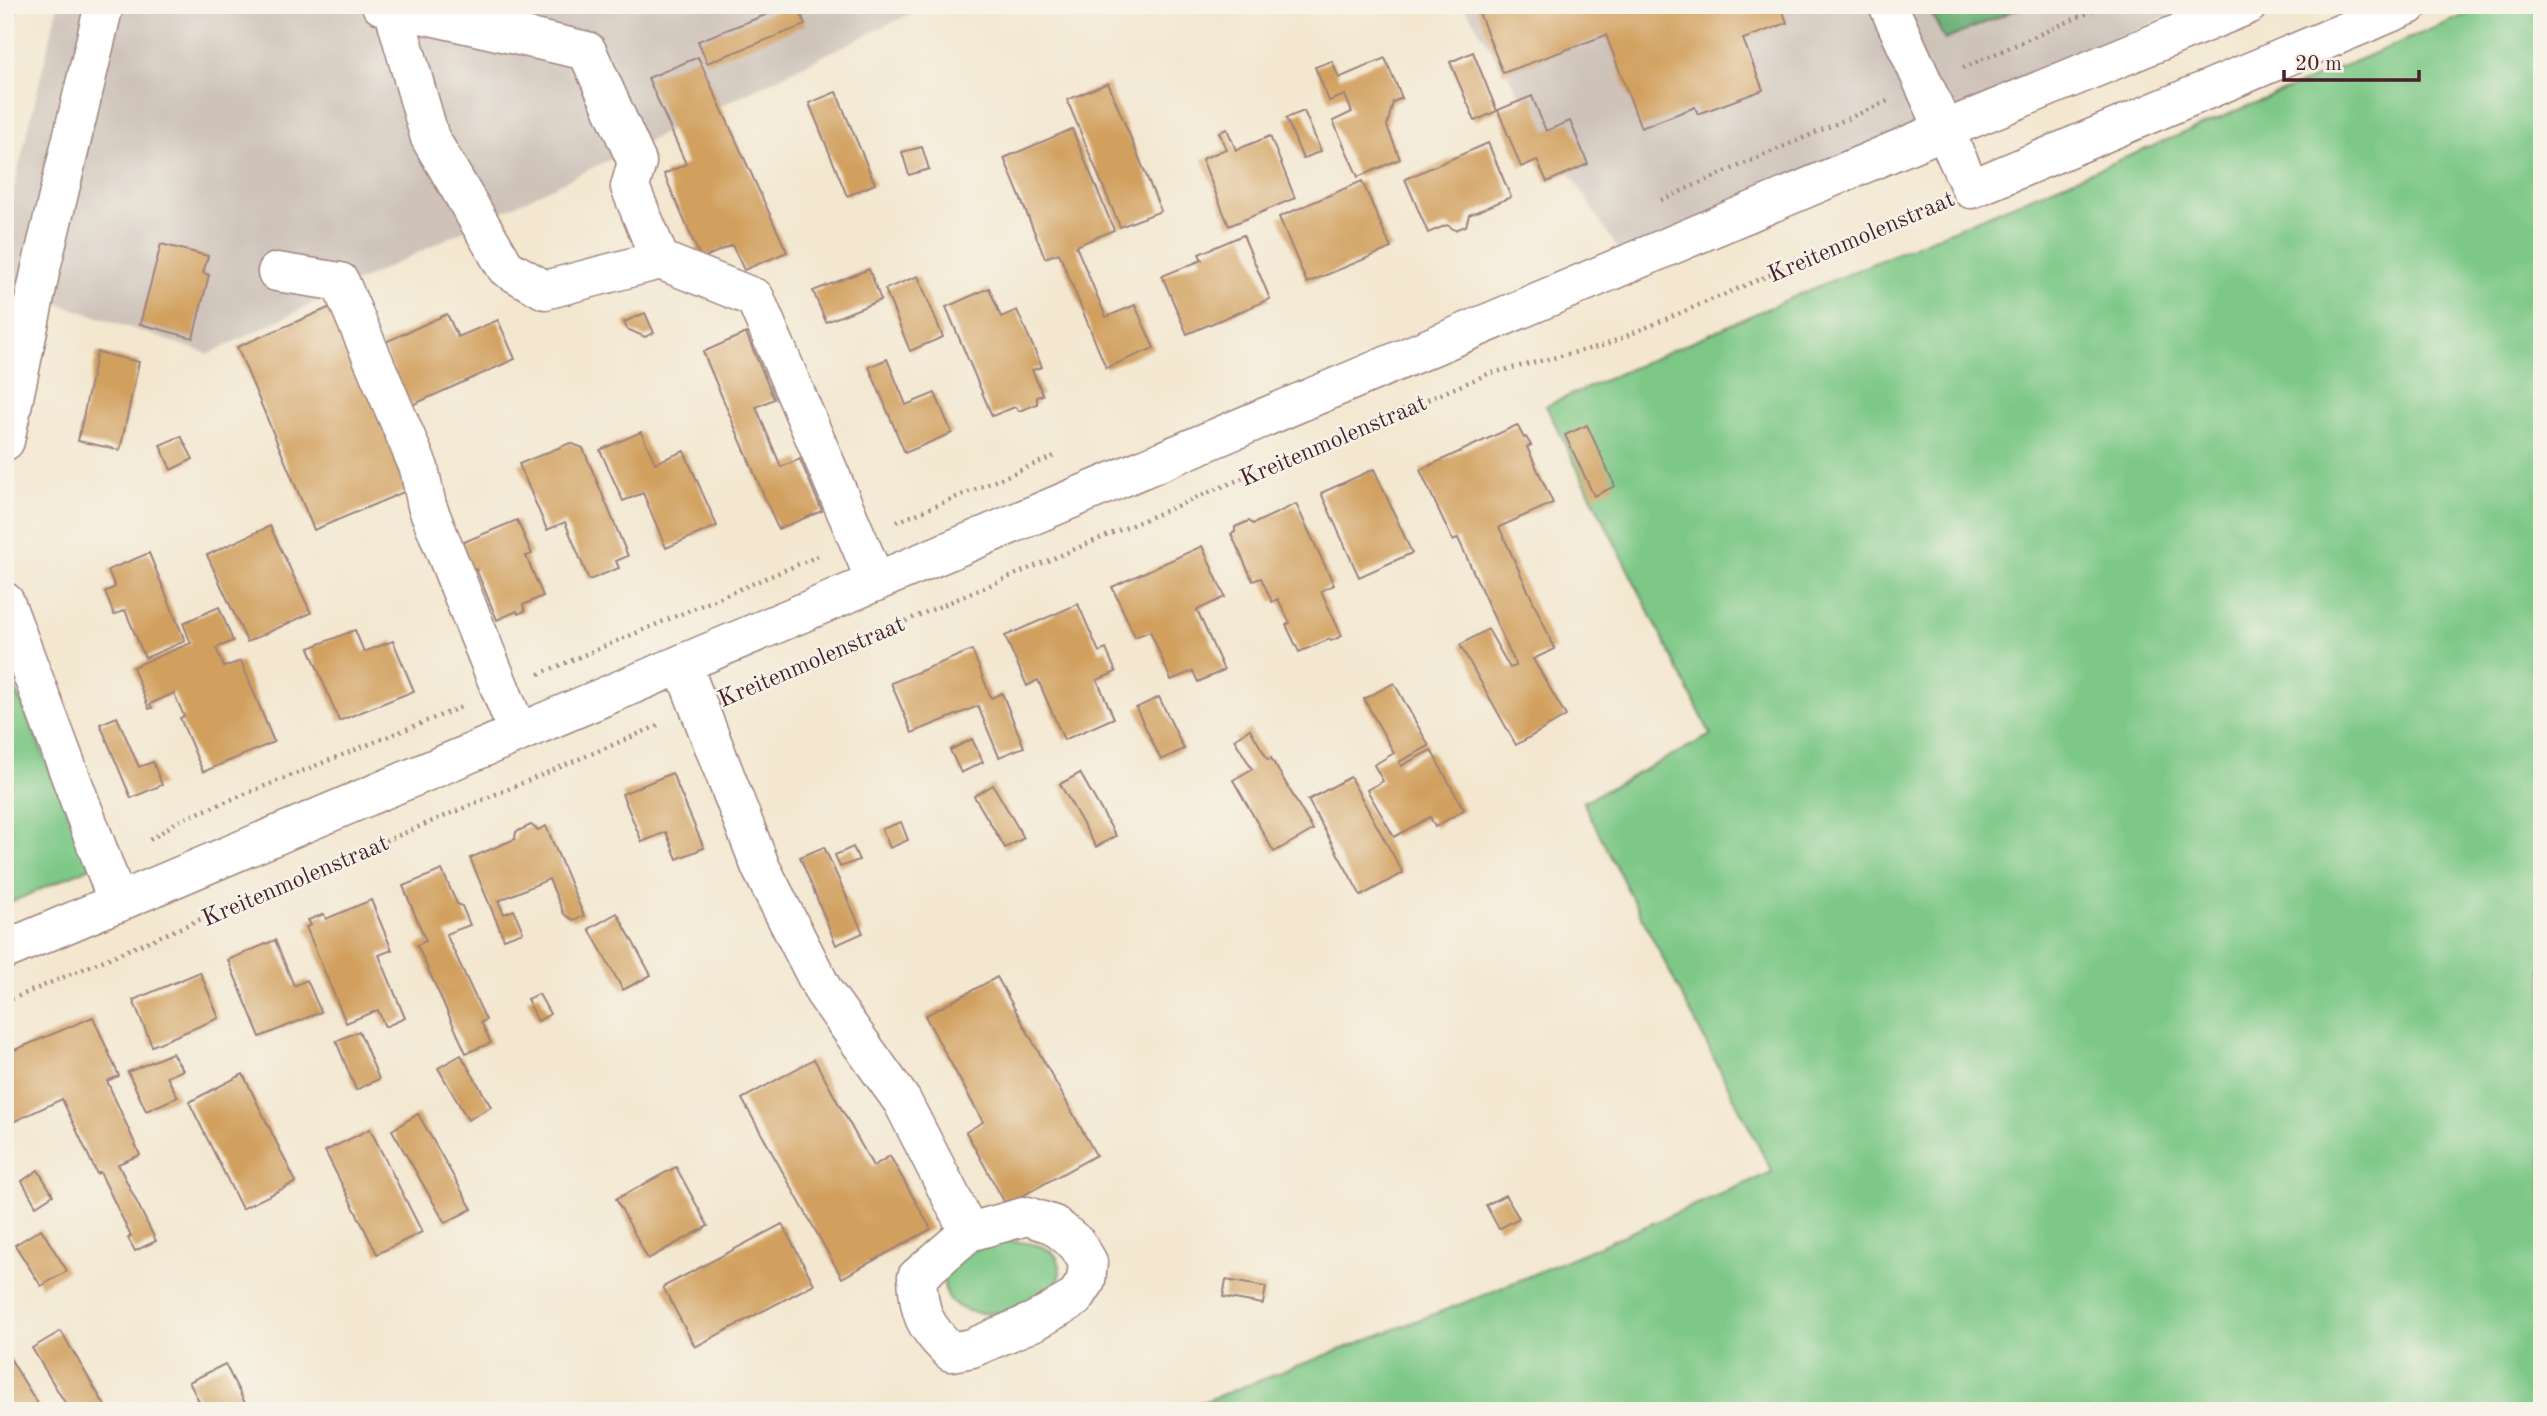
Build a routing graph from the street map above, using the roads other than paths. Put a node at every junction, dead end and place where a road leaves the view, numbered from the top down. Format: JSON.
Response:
{"nodes":[{"id":1,"x":104,"y":5,"type":"edge"},
{"id":2,"x":1888,"y":5,"type":"edge"},
{"id":3,"x":2248,"y":5,"type":"edge"},
{"id":4,"x":2409,"y":5,"type":"edge"},
{"id":5,"x":387,"y":7,"type":"edge"},
{"id":6,"x":1944,"y":130,"type":"junction"},
{"id":7,"x":660,"y":260,"type":"junction"},
{"id":8,"x":277,"y":272,"type":"dead end"},
{"id":9,"x":5,"y":441,"type":"edge"},
{"id":10,"x":876,"y":582,"type":"junction"},
{"id":11,"x":5,"y":602,"type":"edge"},
{"id":12,"x":682,"y":664,"type":"junction"},
{"id":13,"x":518,"y":733,"type":"junction"},
{"id":14,"x":118,"y":903,"type":"junction"},
{"id":15,"x":5,"y":950,"type":"edge"},
{"id":16,"x":969,"y":1232,"type":"dead end"}],
"edges":[{"from":1,"to":9,"type":"street"},
{"from":2,"to":6,"type":"street"},
{"from":3,"to":6,"type":"street","name":"Kreitenmolenstraat"},
{"from":4,"to":6,"type":"street","name":"Kreitenmolenstraat"},
{"from":5,"to":7,"type":"street"},
{"from":5,"to":7,"type":"street"},
{"from":6,"to":10,"type":"street","name":"Kreitenmolenstraat"},
{"from":7,"to":10,"type":"street"},
{"from":8,"to":13,"type":"street"},
{"from":10,"to":12,"type":"street","name":"Kreitenmolenstraat"},
{"from":11,"to":14,"type":"street"},
{"from":12,"to":13,"type":"street","name":"Kreitenmolenstraat"},
{"from":12,"to":16,"type":"street","name":"Kreitenmolenstraat"},
{"from":13,"to":14,"type":"street","name":"Kreitenmolenstraat"},
{"from":14,"to":15,"type":"street","name":"Kreitenmolenstraat"}]}
